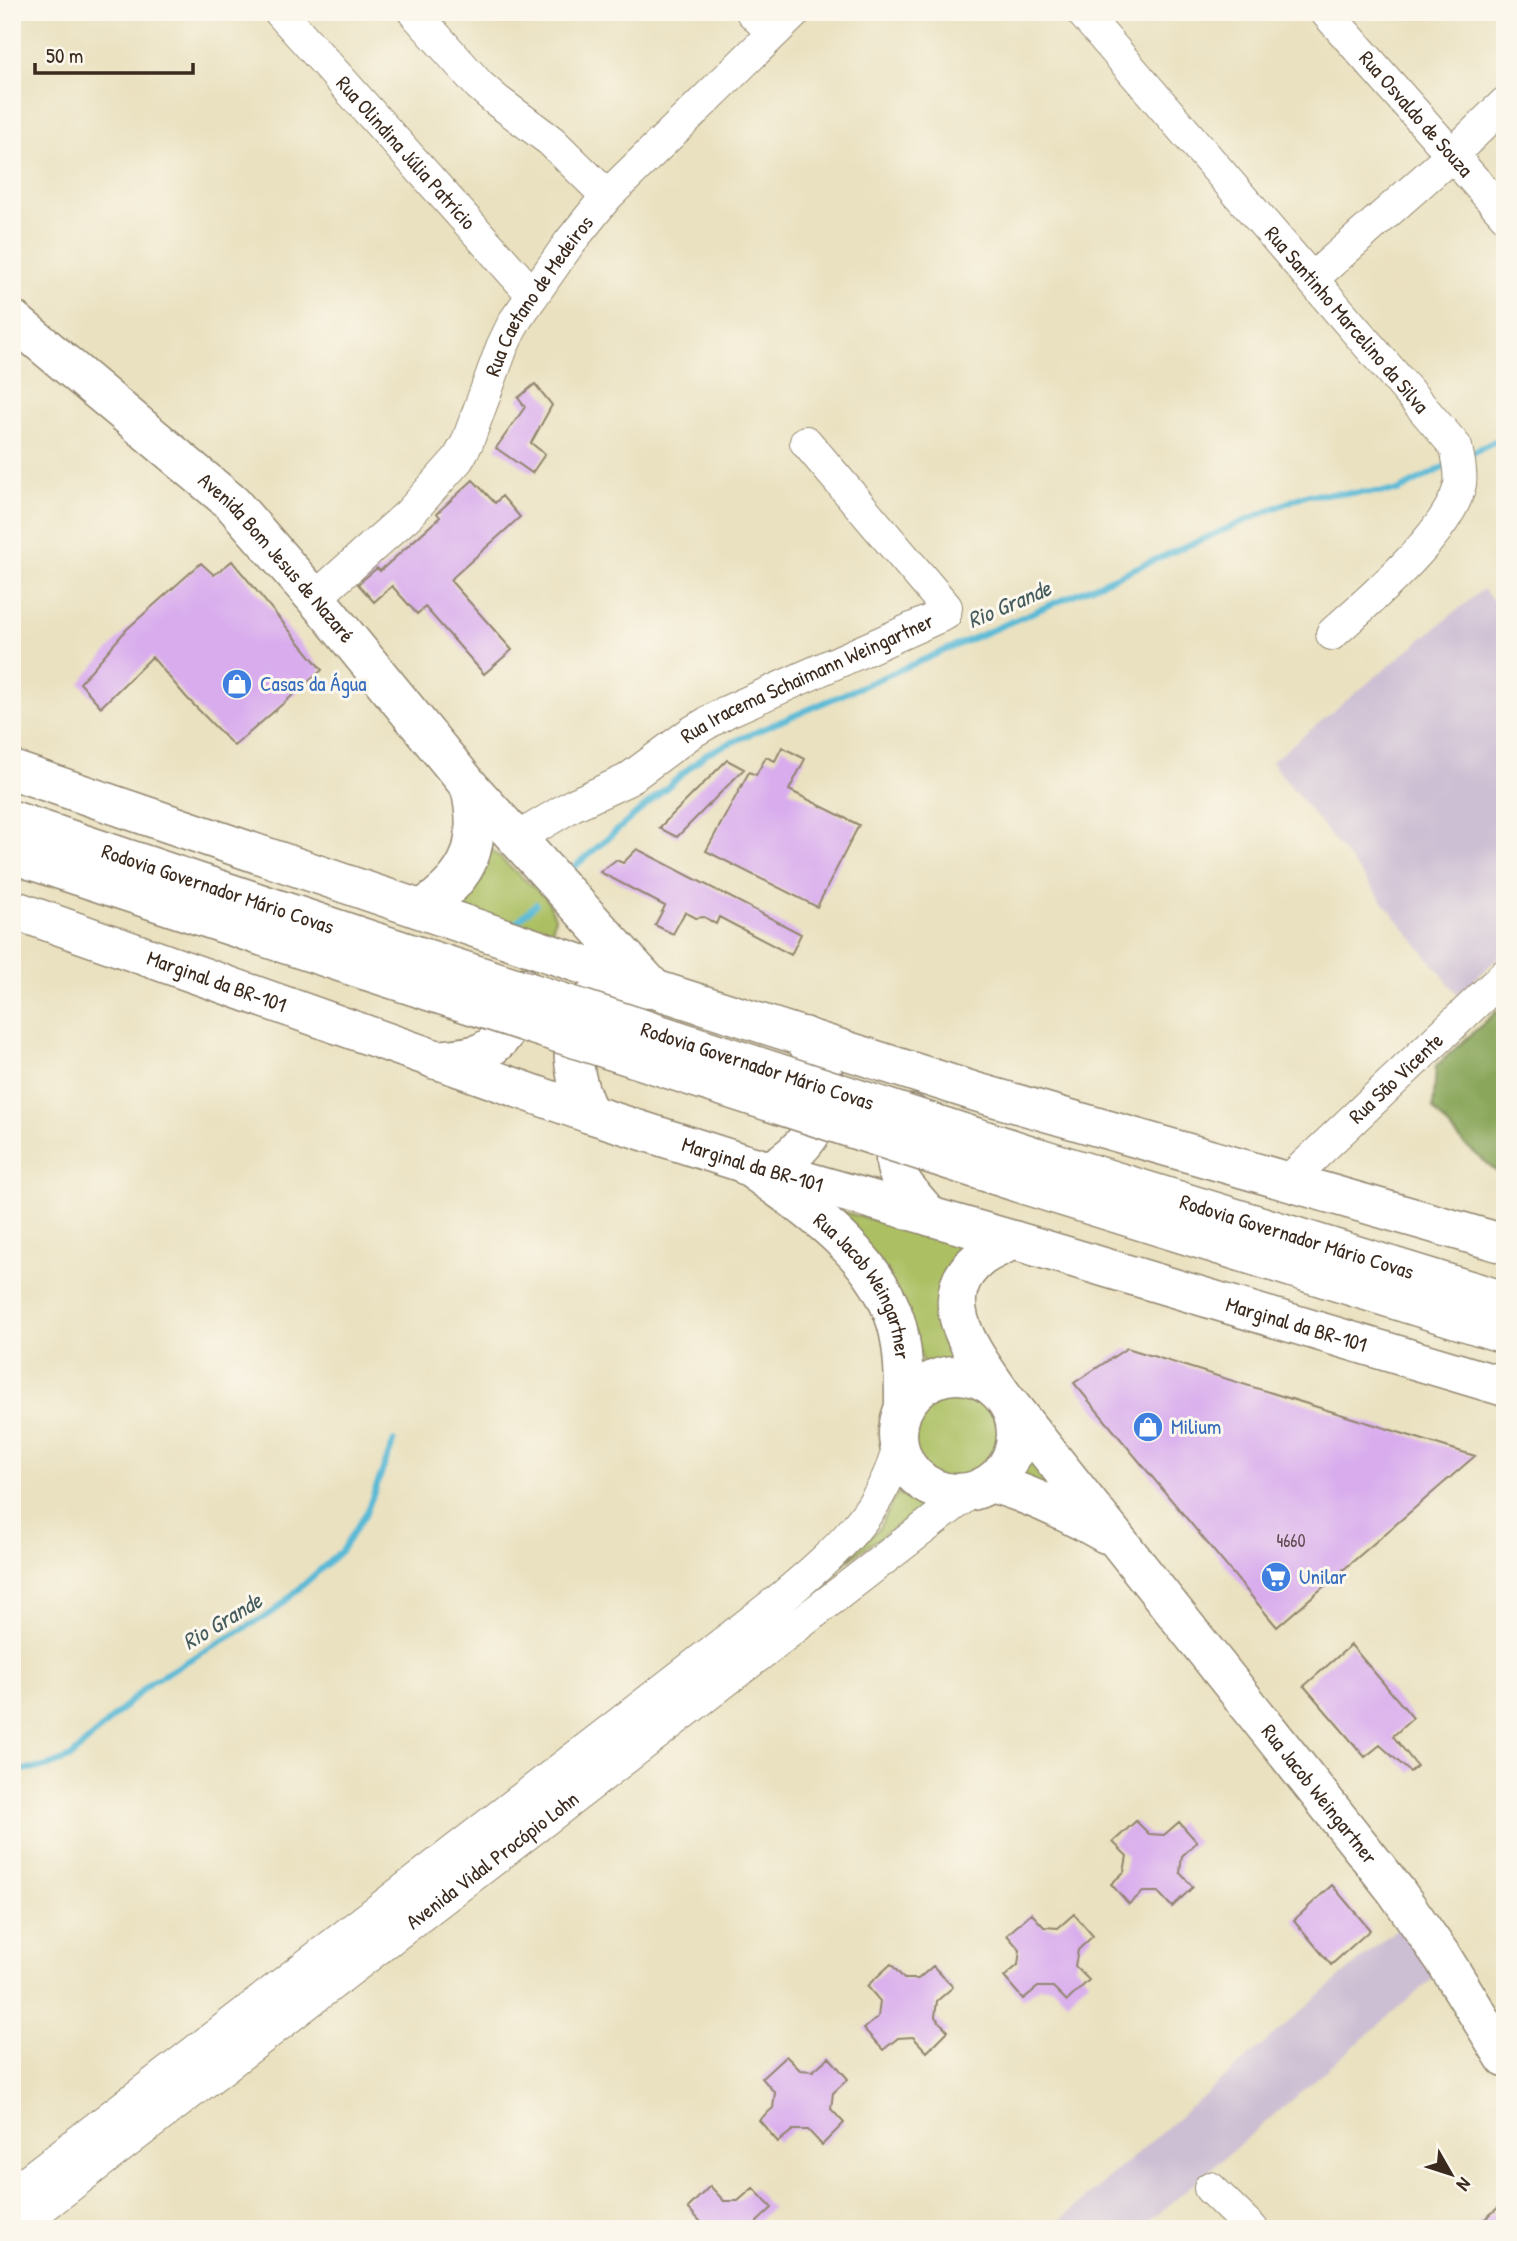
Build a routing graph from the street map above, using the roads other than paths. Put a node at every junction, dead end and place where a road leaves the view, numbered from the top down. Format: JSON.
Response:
{"nodes":[{"id":1,"x":279,"y":12,"type":"edge"},
{"id":2,"x":414,"y":12,"type":"edge"},
{"id":3,"x":1082,"y":12,"type":"edge"},
{"id":4,"x":1326,"y":12,"type":"edge"},
{"id":5,"x":773,"y":19,"type":"edge"},
{"id":6,"x":1505,"y":103,"type":"edge"},
{"id":7,"x":1452,"y":156,"type":"junction"},
{"id":8,"x":607,"y":196,"type":"junction"},
{"id":9,"x":1505,"y":215,"type":"edge"},
{"id":10,"x":1312,"y":279,"type":"junction"},
{"id":11,"x":533,"y":295,"type":"junction"},
{"id":12,"x":12,"y":319,"type":"edge"},
{"id":13,"x":806,"y":442,"type":"dead end"},
{"id":14,"x":315,"y":598,"type":"junction"},
{"id":15,"x":1332,"y":634,"type":"dead end"},
{"id":16,"x":12,"y":770,"type":"edge"},
{"id":17,"x":470,"y":787,"type":"junction"},
{"id":18,"x":22,"y":822,"type":"edge"},
{"id":19,"x":516,"y":839,"type":"junction"},
{"id":20,"x":12,"y":853,"type":"edge"},
{"id":21,"x":564,"y":890,"type":"junction"},
{"id":22,"x":12,"y":909,"type":"edge"},
{"id":23,"x":422,"y":909,"type":"junction"},
{"id":24,"x":469,"y":925,"type":"junction"},
{"id":25,"x":371,"y":956,"type":"junction"},
{"id":26,"x":578,"y":962,"type":"junction"},
{"id":27,"x":1505,"y":975,"type":"edge"},
{"id":28,"x":654,"y":989,"type":"junction"},
{"id":29,"x":588,"y":1002,"type":"junction"},
{"id":30,"x":803,"y":1036,"type":"junction"},
{"id":31,"x":436,"y":1060,"type":"junction"},
{"id":32,"x":976,"y":1092,"type":"junction"},
{"id":33,"x":590,"y":1114,"type":"junction"},
{"id":34,"x":756,"y":1167,"type":"junction"},
{"id":35,"x":1029,"y":1171,"type":"junction"},
{"id":36,"x":1288,"y":1181,"type":"junction"},
{"id":37,"x":930,"y":1217,"type":"junction"},
{"id":38,"x":1013,"y":1240,"type":"junction"},
{"id":39,"x":1505,"y":1244,"type":"edge"},
{"id":40,"x":1505,"y":1301,"type":"edge"},
{"id":41,"x":1505,"y":1334,"type":"edge"},
{"id":42,"x":1505,"y":1387,"type":"edge"},
{"id":43,"x":1003,"y":1396,"type":"junction"},
{"id":44,"x":904,"y":1408,"type":"junction"},
{"id":45,"x":899,"y":1446,"type":"junction"},
{"id":46,"x":981,"y":1487,"type":"junction"},
{"id":47,"x":1119,"y":1541,"type":"junction"},
{"id":48,"x":1505,"y":2058,"type":"edge"},
{"id":49,"x":82,"y":2157,"type":"junction"},
{"id":50,"x":1210,"y":2188,"type":"dead end"},
{"id":51,"x":12,"y":2193,"type":"edge"},
{"id":52,"x":14,"y":2229,"type":"edge"},
{"id":53,"x":1252,"y":2229,"type":"edge"}],
"edges":[{"from":1,"to":11,"type":"street","name":"Rua Olindina Júlia Patrício"},
{"from":2,"to":8,"type":"street"},
{"from":3,"to":10,"type":"street","name":"Rua Santinho Marcelino da Silva"},
{"from":4,"to":7,"type":"street","name":"Rua Osvaldo de Souza"},
{"from":5,"to":8,"type":"street","name":"Rua Caetano de Medeiros"},
{"from":6,"to":7,"type":"street"},
{"from":7,"to":9,"type":"street","name":"Rua Osvaldo de Souza"},
{"from":7,"to":10,"type":"street"},
{"from":8,"to":11,"type":"street","name":"Rua Caetano de Medeiros"},
{"from":10,"to":15,"type":"street","name":"Rua Santinho Marcelino da Silva"},
{"from":11,"to":14,"type":"street","name":"Rua Caetano de Medeiros"},
{"from":12,"to":14,"type":"main road","name":"Avenida Bom Jesus de Nazaré"},
{"from":13,"to":19,"type":"street","name":"Rua Iracema Schaimann Weingartner"},
{"from":14,"to":17,"type":"main road","name":"Avenida Bom Jesus de Nazaré"},
{"from":16,"to":23,"type":"main road"},
{"from":17,"to":19,"type":"main road","name":"Avenida Bom Jesus de Nazaré"},
{"from":17,"to":23,"type":"main road"},
{"from":18,"to":25,"type":"main road","name":"Rodovia Governador Mário Covas"},
{"from":19,"to":21,"type":"main road","name":"Avenida Bom Jesus de Nazaré"},
{"from":20,"to":25,"type":"main road","name":"Rodovia Governador Mário Covas"},
{"from":21,"to":26,"type":"main road","name":"Avenida Bom Jesus de Nazaré"},
{"from":21,"to":28,"type":"main road","name":"Avenida Bom Jesus de Nazaré"},
{"from":22,"to":31,"type":"main road","name":"Marginal da BR-101"},
{"from":23,"to":24,"type":"main road"},
{"from":24,"to":26,"type":"main road"},
{"from":24,"to":31,"type":"main road"},
{"from":25,"to":35,"type":"main road","name":"Rodovia Governador Mário Covas","bridge":true},
{"from":26,"to":28,"type":"main road"},
{"from":26,"to":29,"type":"main road","name":"Avenida Bom Jesus de Nazaré"},
{"from":27,"to":36,"type":"street","name":"Rua São Vicente"},
{"from":28,"to":29,"type":"main road"},
{"from":28,"to":30,"type":"main road"},
{"from":29,"to":33,"type":"main road"},
{"from":30,"to":32,"type":"main road"},
{"from":30,"to":34,"type":"main road"},
{"from":31,"to":33,"type":"main road","name":"Marginal da BR-101"},
{"from":32,"to":36,"type":"main road"},
{"from":32,"to":37,"type":"main road"},
{"from":33,"to":34,"type":"main road","name":"Marginal da BR-101"},
{"from":34,"to":37,"type":"main road","name":"Marginal da BR-101"},
{"from":34,"to":44,"type":"main road","name":"Rua Jacob Weingartner"},
{"from":35,"to":40,"type":"main road","name":"Rodovia Governador Mário Covas"},
{"from":35,"to":41,"type":"main road","name":"Rodovia Governador Mário Covas"},
{"from":36,"to":39,"type":"main road"},
{"from":37,"to":38,"type":"main road","name":"Marginal da BR-101"},
{"from":38,"to":42,"type":"main road","name":"Marginal da BR-101"},
{"from":38,"to":43,"type":"main road","name":"Rua Jacob Weingartner"},
{"from":43,"to":44,"type":"main road"},
{"from":43,"to":46,"type":"main road"},
{"from":43,"to":47,"type":"main road","name":"Rua Jacob Weingartner"},
{"from":44,"to":45,"type":"main road"},
{"from":45,"to":46,"type":"main road"},
{"from":45,"to":49,"type":"street","name":"Avenida Vidal Procópio Lohn"},
{"from":46,"to":47,"type":"main road","name":"Rua Jacob Weingartner"},
{"from":46,"to":49,"type":"street","name":"Avenida Vidal Procópio Lohn"},
{"from":47,"to":48,"type":"main road","name":"Rua Jacob Weingartner"},
{"from":49,"to":51,"type":"street","name":"Avenida Vidal Procópio Lohn"},
{"from":49,"to":52,"type":"street","name":"Avenida Vidal Procópio Lohn"},
{"from":50,"to":53,"type":"street"}]}
